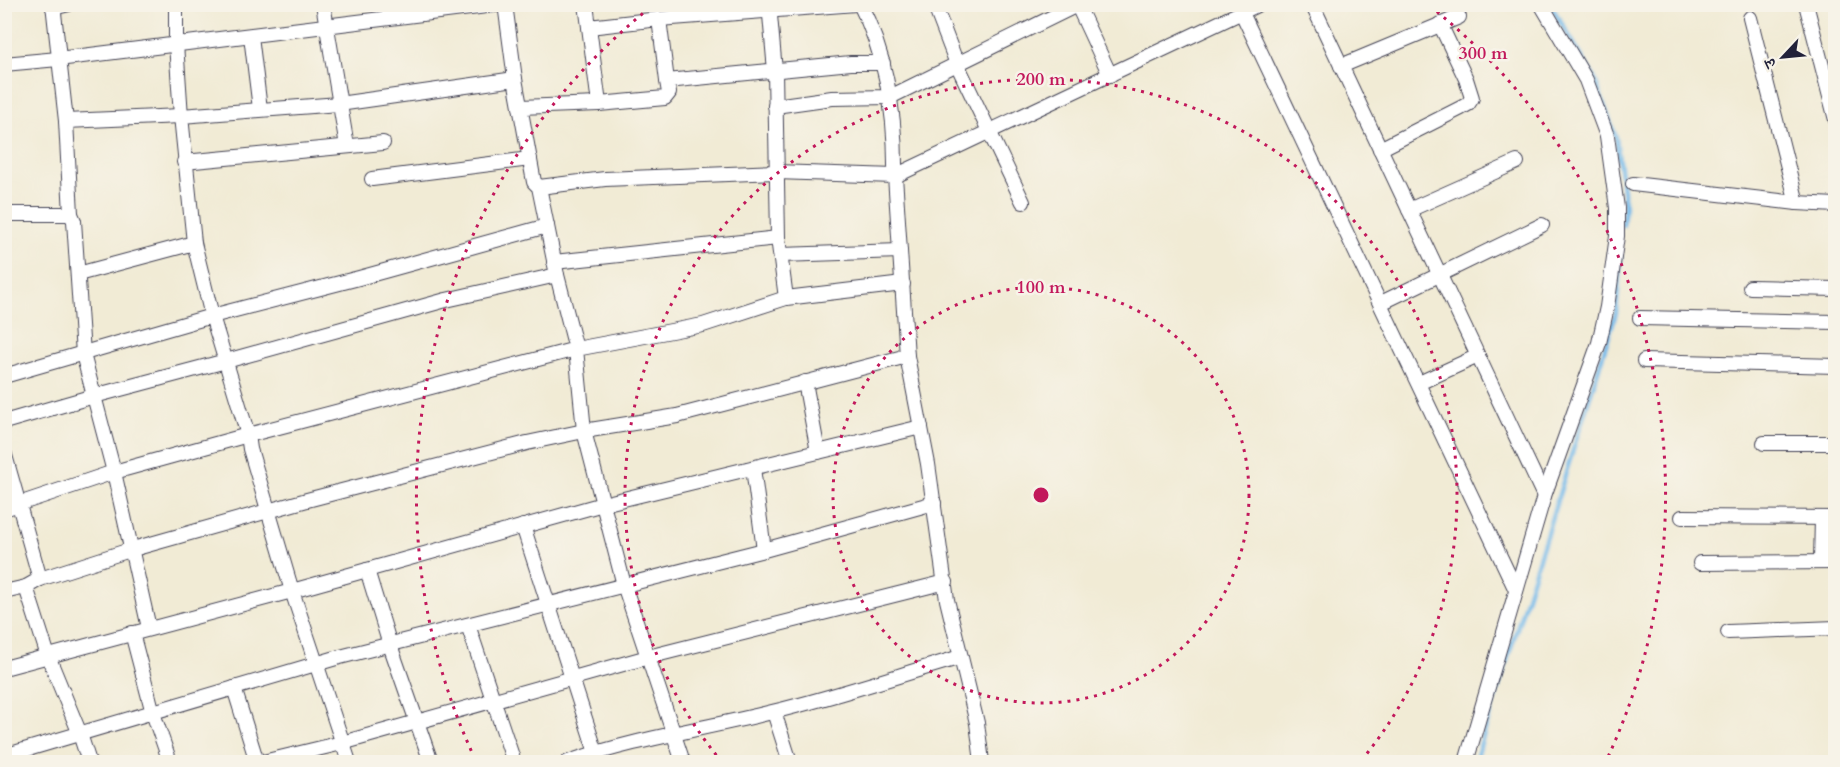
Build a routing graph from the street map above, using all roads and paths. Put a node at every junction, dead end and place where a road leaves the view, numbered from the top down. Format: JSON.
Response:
{"nodes":[{"id":1,"x":69,"y":4,"type":"edge"},
{"id":2,"x":176,"y":4,"type":"edge"},
{"id":3,"x":323,"y":4,"type":"edge"},
{"id":4,"x":504,"y":4,"type":"edge"},
{"id":5,"x":586,"y":4,"type":"edge"},
{"id":6,"x":858,"y":4,"type":"edge"},
{"id":7,"x":934,"y":4,"type":"edge"},
{"id":8,"x":1259,"y":4,"type":"edge"},
{"id":9,"x":1312,"y":4,"type":"edge"},
{"id":10,"x":1541,"y":4,"type":"edge"},
{"id":11,"x":1806,"y":4,"type":"edge"},
{"id":12,"x":1078,"y":5,"type":"edge"},
{"id":13,"x":53,"y":6,"type":"edge"},
{"id":14,"x":769,"y":8,"type":"edge"},
{"id":15,"x":1242,"y":13,"type":"junction"},
{"id":16,"x":1458,"y":17,"type":"dead end"},
{"id":17,"x":1750,"y":18,"type":"dead end"},
{"id":18,"x":658,"y":19,"type":"junction"},
{"id":19,"x":1440,"y":24,"type":"junction"},
{"id":20,"x":327,"y":27,"type":"junction"},
{"id":21,"x":589,"y":27,"type":"junction"},
{"id":22,"x":251,"y":36,"type":"junction"},
{"id":23,"x":176,"y":44,"type":"junction"},
{"id":24,"x":58,"y":59,"type":"junction"},
{"id":25,"x":883,"y":63,"type":"junction"},
{"id":26,"x":4,"y":64,"type":"edge"},
{"id":27,"x":957,"y":64,"type":"junction"},
{"id":28,"x":1341,"y":66,"type":"junction"},
{"id":29,"x":775,"y":71,"type":"junction"},
{"id":30,"x":1110,"y":75,"type":"junction"},
{"id":31,"x":515,"y":79,"type":"junction"},
{"id":32,"x":668,"y":81,"type":"junction"},
{"id":33,"x":890,"y":97,"type":"junction"},
{"id":34,"x":339,"y":104,"type":"junction"},
{"id":35,"x":599,"y":104,"type":"junction"},
{"id":36,"x":775,"y":106,"type":"junction"},
{"id":37,"x":520,"y":107,"type":"junction"},
{"id":38,"x":260,"y":109,"type":"junction"},
{"id":39,"x":181,"y":116,"type":"junction"},
{"id":40,"x":1836,"y":120,"type":"edge"},
{"id":41,"x":66,"y":121,"type":"junction"},
{"id":42,"x":990,"y":132,"type":"junction"},
{"id":43,"x":383,"y":143,"type":"dead end"},
{"id":44,"x":347,"y":146,"type":"junction"},
{"id":45,"x":1380,"y":149,"type":"junction"},
{"id":46,"x":530,"y":159,"type":"junction"},
{"id":47,"x":184,"y":162,"type":"junction"},
{"id":48,"x":1517,"y":162,"type":"dead end"},
{"id":49,"x":776,"y":172,"type":"junction"},
{"id":50,"x":895,"y":176,"type":"junction"},
{"id":51,"x":372,"y":178,"type":"dead end"},
{"id":52,"x":1633,"y":184,"type":"dead end"},
{"id":53,"x":539,"y":188,"type":"junction"},
{"id":54,"x":1023,"y":202,"type":"dead end"},
{"id":55,"x":1797,"y":203,"type":"junction"},
{"id":56,"x":1836,"y":205,"type":"edge"},
{"id":57,"x":1409,"y":210,"type":"junction"},
{"id":58,"x":4,"y":214,"type":"edge"},
{"id":59,"x":71,"y":214,"type":"junction"},
{"id":60,"x":1542,"y":225,"type":"dead end"},
{"id":61,"x":547,"y":226,"type":"junction"},
{"id":62,"x":778,"y":238,"type":"junction"},
{"id":63,"x":194,"y":243,"type":"junction"},
{"id":64,"x":900,"y":251,"type":"junction"},
{"id":65,"x":781,"y":255,"type":"junction"},
{"id":66,"x":555,"y":269,"type":"junction"},
{"id":67,"x":78,"y":274,"type":"junction"},
{"id":68,"x":1439,"y":275,"type":"junction"},
{"id":69,"x":903,"y":284,"type":"junction"},
{"id":70,"x":1750,"y":287,"type":"dead end"},
{"id":71,"x":1836,"y":289,"type":"edge"},
{"id":72,"x":786,"y":297,"type":"junction"},
{"id":73,"x":1381,"y":303,"type":"junction"},
{"id":74,"x":212,"y":316,"type":"junction"},
{"id":75,"x":1640,"y":318,"type":"dead end"},
{"id":76,"x":1836,"y":322,"type":"edge"},
{"id":77,"x":576,"y":349,"type":"junction"},
{"id":78,"x":83,"y":354,"type":"junction"},
{"id":79,"x":907,"y":356,"type":"junction"},
{"id":80,"x":1478,"y":356,"type":"junction"},
{"id":81,"x":1644,"y":361,"type":"dead end"},
{"id":82,"x":226,"y":362,"type":"junction"},
{"id":83,"x":1836,"y":366,"type":"edge"},
{"id":84,"x":4,"y":375,"type":"edge"},
{"id":85,"x":805,"y":382,"type":"junction"},
{"id":86,"x":1419,"y":383,"type":"junction"},
{"id":87,"x":94,"y":396,"type":"junction"},
{"id":88,"x":4,"y":422,"type":"edge"},
{"id":89,"x":921,"y":427,"type":"junction"},
{"id":90,"x":584,"y":431,"type":"junction"},
{"id":91,"x":248,"y":435,"type":"junction"},
{"id":92,"x":1764,"y":443,"type":"dead end"},
{"id":93,"x":1836,"y":443,"type":"edge"},
{"id":94,"x":4,"y":452,"type":"edge"},
{"id":95,"x":818,"y":452,"type":"junction"},
{"id":96,"x":753,"y":468,"type":"junction"},
{"id":97,"x":114,"y":472,"type":"junction"},
{"id":98,"x":1544,"y":496,"type":"junction"},
{"id":99,"x":934,"y":503,"type":"junction"},
{"id":100,"x":603,"y":504,"type":"junction"},
{"id":101,"x":20,"y":505,"type":"junction"},
{"id":102,"x":4,"y":509,"type":"edge"},
{"id":103,"x":268,"y":511,"type":"junction"},
{"id":104,"x":1682,"y":517,"type":"dead end"},
{"id":105,"x":1829,"y":518,"type":"edge"},
{"id":106,"x":524,"y":526,"type":"junction"},
{"id":107,"x":133,"y":549,"type":"junction"},
{"id":108,"x":764,"y":550,"type":"junction"},
{"id":109,"x":1828,"y":562,"type":"edge"},
{"id":110,"x":1700,"y":563,"type":"dead end"},
{"id":111,"x":366,"y":570,"type":"junction"},
{"id":112,"x":40,"y":579,"type":"junction"},
{"id":113,"x":946,"y":582,"type":"junction"},
{"id":114,"x":624,"y":585,"type":"junction"},
{"id":115,"x":26,"y":586,"type":"junction"},
{"id":116,"x":1516,"y":590,"type":"junction"},
{"id":117,"x":291,"y":591,"type":"junction"},
{"id":118,"x":4,"y":592,"type":"edge"},
{"id":119,"x":549,"y":604,"type":"junction"},
{"id":120,"x":468,"y":625,"type":"junction"},
{"id":121,"x":149,"y":628,"type":"junction"},
{"id":122,"x":1836,"y":628,"type":"edge"},
{"id":123,"x":1728,"y":632,"type":"dead end"},
{"id":124,"x":132,"y":633,"type":"junction"},
{"id":125,"x":390,"y":645,"type":"junction"},
{"id":126,"x":48,"y":656,"type":"junction"},
{"id":127,"x":648,"y":657,"type":"junction"},
{"id":128,"x":961,"y":657,"type":"junction"},
{"id":129,"x":316,"y":664,"type":"junction"},
{"id":130,"x":4,"y":668,"type":"edge"},
{"id":131,"x":573,"y":678,"type":"junction"},
{"id":132,"x":234,"y":688,"type":"junction"},
{"id":133,"x":494,"y":701,"type":"junction"},
{"id":134,"x":153,"y":712,"type":"junction"},
{"id":135,"x":774,"y":712,"type":"junction"},
{"id":136,"x":417,"y":723,"type":"junction"},
{"id":137,"x":674,"y":733,"type":"junction"},
{"id":138,"x":80,"y":734,"type":"junction"},
{"id":139,"x":342,"y":743,"type":"junction"},
{"id":140,"x":4,"y":756,"type":"edge"},
{"id":141,"x":598,"y":757,"type":"edge"},
{"id":142,"x":89,"y":762,"type":"edge"},
{"id":143,"x":170,"y":762,"type":"edge"},
{"id":144,"x":256,"y":762,"type":"edge"},
{"id":145,"x":263,"y":762,"type":"edge"},
{"id":146,"x":349,"y":762,"type":"edge"},
{"id":147,"x":430,"y":762,"type":"edge"},
{"id":148,"x":514,"y":762,"type":"edge"},
{"id":149,"x":567,"y":762,"type":"edge"},
{"id":150,"x":683,"y":762,"type":"edge"},
{"id":151,"x":790,"y":762,"type":"edge"},
{"id":152,"x":982,"y":762,"type":"edge"},
{"id":153,"x":1466,"y":762,"type":"edge"}],
"edges":[{"from":1,"to":13,"type":"street"},
{"from":2,"to":23,"type":"street"},
{"from":3,"to":20,"type":"street"},
{"from":4,"to":20,"type":"street"},
{"from":4,"to":31,"type":"street"},
{"from":5,"to":21,"type":"street"},
{"from":6,"to":14,"type":"street"},
{"from":6,"to":25,"type":"street"},
{"from":7,"to":27,"type":"street"},
{"from":8,"to":15,"type":"street"},
{"from":9,"to":28,"type":"street"},
{"from":10,"to":98,"type":"street"},
{"from":11,"to":40,"type":"street"},
{"from":12,"to":27,"type":"street"},
{"from":12,"to":30,"type":"street"},
{"from":13,"to":24,"type":"street"},
{"from":14,"to":18,"type":"street"},
{"from":14,"to":29,"type":"street"},
{"from":15,"to":30,"type":"street"},
{"from":15,"to":73,"type":"street"},
{"from":16,"to":19,"type":"street"},
{"from":17,"to":55,"type":"street"},
{"from":18,"to":21,"type":"street"},
{"from":18,"to":32,"type":"street"},
{"from":19,"to":28,"type":"street"},
{"from":19,"to":45,"type":"street"},
{"from":20,"to":22,"type":"street"},
{"from":20,"to":34,"type":"street"},
{"from":21,"to":35,"type":"street"},
{"from":22,"to":23,"type":"street"},
{"from":22,"to":38,"type":"street"},
{"from":23,"to":24,"type":"street"},
{"from":23,"to":39,"type":"street"},
{"from":24,"to":26,"type":"street"},
{"from":24,"to":41,"type":"street"},
{"from":25,"to":29,"type":"street"},
{"from":25,"to":33,"type":"street"},
{"from":27,"to":33,"type":"street"},
{"from":27,"to":42,"type":"street"},
{"from":28,"to":45,"type":"street"},
{"from":29,"to":32,"type":"street"},
{"from":29,"to":36,"type":"street"},
{"from":30,"to":42,"type":"street"},
{"from":31,"to":34,"type":"street"},
{"from":31,"to":37,"type":"street"},
{"from":32,"to":35,"type":"street"},
{"from":33,"to":36,"type":"street"},
{"from":33,"to":50,"type":"street"},
{"from":34,"to":38,"type":"street"},
{"from":34,"to":44,"type":"street"},
{"from":35,"to":37,"type":"street"},
{"from":36,"to":49,"type":"street"},
{"from":37,"to":46,"type":"street"},
{"from":38,"to":39,"type":"street"},
{"from":39,"to":41,"type":"street"},
{"from":39,"to":47,"type":"street"},
{"from":41,"to":59,"type":"street"},
{"from":42,"to":50,"type":"street"},
{"from":42,"to":54,"type":"street"},
{"from":43,"to":44,"type":"street"},
{"from":44,"to":47,"type":"street"},
{"from":45,"to":57,"type":"street"},
{"from":46,"to":51,"type":"street"},
{"from":46,"to":53,"type":"street"},
{"from":47,"to":63,"type":"street"},
{"from":48,"to":57,"type":"street"},
{"from":49,"to":50,"type":"street"},
{"from":49,"to":53,"type":"street"},
{"from":49,"to":62,"type":"street"},
{"from":50,"to":64,"type":"street"},
{"from":52,"to":55,"type":"street"},
{"from":53,"to":61,"type":"street"},
{"from":55,"to":56,"type":"street"},
{"from":57,"to":68,"type":"street"},
{"from":58,"to":59,"type":"street"},
{"from":59,"to":67,"type":"street"},
{"from":60,"to":68,"type":"street"},
{"from":61,"to":66,"type":"street"},
{"from":61,"to":74,"type":"street"},
{"from":62,"to":65,"type":"street"},
{"from":62,"to":66,"type":"street"},
{"from":63,"to":67,"type":"street"},
{"from":63,"to":74,"type":"street"},
{"from":64,"to":65,"type":"street"},
{"from":64,"to":69,"type":"street"},
{"from":65,"to":72,"type":"street"},
{"from":66,"to":77,"type":"street"},
{"from":66,"to":82,"type":"street"},
{"from":67,"to":78,"type":"street"},
{"from":68,"to":73,"type":"street"},
{"from":68,"to":80,"type":"street"},
{"from":69,"to":72,"type":"street"},
{"from":69,"to":79,"type":"street"},
{"from":70,"to":71,"type":"street"},
{"from":72,"to":77,"type":"street"},
{"from":73,"to":86,"type":"street"},
{"from":74,"to":78,"type":"street"},
{"from":74,"to":82,"type":"street"},
{"from":75,"to":76,"type":"street"},
{"from":77,"to":90,"type":"street"},
{"from":77,"to":91,"type":"street"},
{"from":78,"to":84,"type":"street"},
{"from":78,"to":87,"type":"street"},
{"from":79,"to":85,"type":"street"},
{"from":79,"to":89,"type":"street"},
{"from":80,"to":86,"type":"street"},
{"from":80,"to":98,"type":"street"},
{"from":81,"to":83,"type":"street"},
{"from":82,"to":87,"type":"street"},
{"from":82,"to":91,"type":"street"},
{"from":85,"to":90,"type":"street"},
{"from":85,"to":95,"type":"street"},
{"from":86,"to":116,"type":"street"},
{"from":87,"to":88,"type":"street"},
{"from":87,"to":97,"type":"street"},
{"from":89,"to":95,"type":"street"},
{"from":89,"to":99,"type":"street"},
{"from":90,"to":100,"type":"street"},
{"from":90,"to":103,"type":"street"},
{"from":91,"to":97,"type":"street"},
{"from":91,"to":103,"type":"street"},
{"from":92,"to":93,"type":"street"},
{"from":94,"to":101,"type":"street"},
{"from":95,"to":96,"type":"street"},
{"from":96,"to":100,"type":"street"},
{"from":96,"to":108,"type":"street"},
{"from":97,"to":101,"type":"street"},
{"from":97,"to":107,"type":"street"},
{"from":98,"to":116,"type":"street"},
{"from":99,"to":108,"type":"street"},
{"from":99,"to":113,"type":"street"},
{"from":100,"to":106,"type":"street"},
{"from":100,"to":114,"type":"street"},
{"from":101,"to":102,"type":"street"},
{"from":101,"to":112,"type":"street"},
{"from":103,"to":107,"type":"street"},
{"from":103,"to":117,"type":"street"},
{"from":104,"to":105,"type":"street"},
{"from":105,"to":109,"type":"street"},
{"from":106,"to":111,"type":"street"},
{"from":106,"to":119,"type":"street"},
{"from":107,"to":112,"type":"street"},
{"from":107,"to":121,"type":"street"},
{"from":108,"to":114,"type":"street"},
{"from":109,"to":110,"type":"street"},
{"from":111,"to":117,"type":"street"},
{"from":111,"to":125,"type":"street"},
{"from":112,"to":115,"type":"street"},
{"from":113,"to":127,"type":"street"},
{"from":113,"to":128,"type":"street"},
{"from":114,"to":119,"type":"street"},
{"from":114,"to":127,"type":"street"},
{"from":115,"to":118,"type":"street"},
{"from":115,"to":126,"type":"street"},
{"from":116,"to":153,"type":"street"},
{"from":117,"to":121,"type":"street"},
{"from":117,"to":129,"type":"street"},
{"from":119,"to":120,"type":"street"},
{"from":119,"to":131,"type":"street"},
{"from":120,"to":125,"type":"street"},
{"from":120,"to":133,"type":"street"},
{"from":121,"to":124,"type":"street"},
{"from":122,"to":123,"type":"street"},
{"from":124,"to":126,"type":"street"},
{"from":124,"to":134,"type":"street"},
{"from":125,"to":129,"type":"street"},
{"from":125,"to":136,"type":"street"},
{"from":126,"to":130,"type":"street"},
{"from":126,"to":138,"type":"street"},
{"from":127,"to":131,"type":"street"},
{"from":127,"to":137,"type":"street"},
{"from":128,"to":135,"type":"street"},
{"from":128,"to":152,"type":"street"},
{"from":129,"to":132,"type":"street"},
{"from":129,"to":139,"type":"street"},
{"from":131,"to":133,"type":"street"},
{"from":131,"to":141,"type":"street"},
{"from":132,"to":134,"type":"street"},
{"from":132,"to":144,"type":"street"},
{"from":133,"to":136,"type":"street"},
{"from":133,"to":148,"type":"street"},
{"from":134,"to":138,"type":"street"},
{"from":134,"to":143,"type":"street"},
{"from":135,"to":137,"type":"street"},
{"from":135,"to":151,"type":"street"},
{"from":136,"to":139,"type":"street"},
{"from":136,"to":147,"type":"street"},
{"from":137,"to":141,"type":"street"},
{"from":137,"to":150,"type":"street"},
{"from":138,"to":140,"type":"street"},
{"from":138,"to":142,"type":"street"},
{"from":139,"to":145,"type":"street"},
{"from":139,"to":146,"type":"street"},
{"from":141,"to":149,"type":"street"}]}
